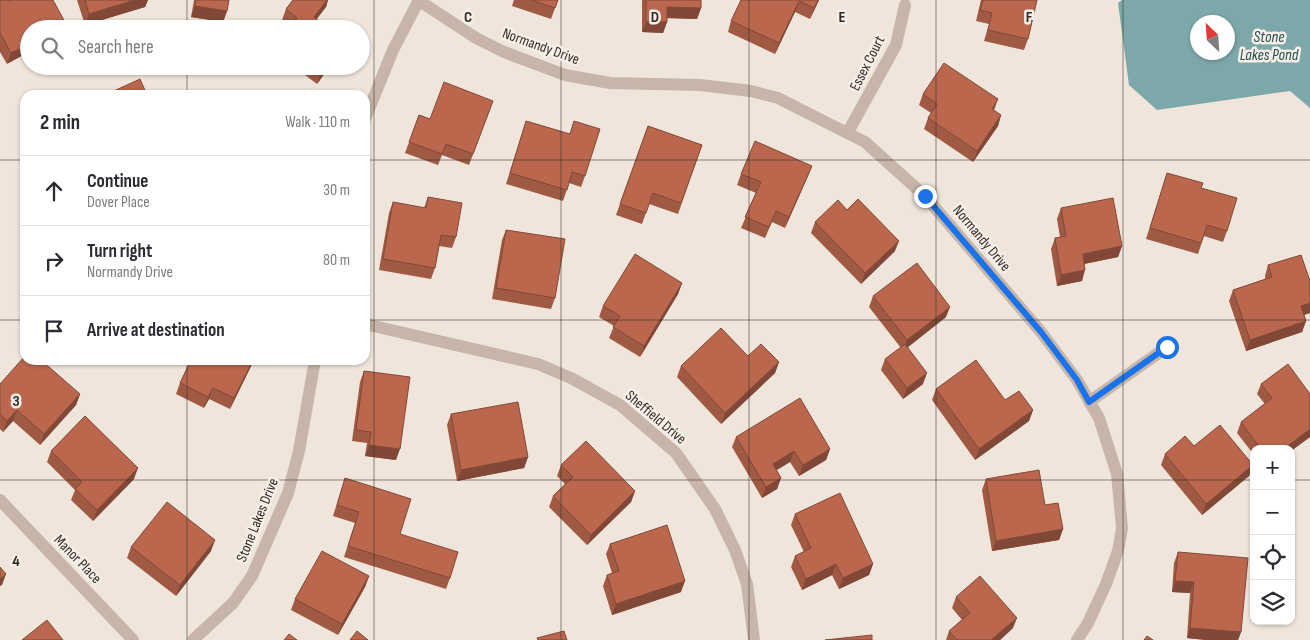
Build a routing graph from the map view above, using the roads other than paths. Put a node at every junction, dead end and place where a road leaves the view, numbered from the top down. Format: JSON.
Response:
{"nodes":[{"id":1,"x":419,"y":0,"type":"edge"},
{"id":2,"x":905,"y":4,"type":"dead end"},
{"id":3,"x":370,"y":107,"type":"edge"},
{"id":4,"x":848,"y":132,"type":"junction"},
{"id":5,"x":370,"y":325,"type":"edge"},
{"id":6,"x":1167,"y":347,"type":"dead end"},
{"id":7,"x":314,"y":365,"type":"edge"},
{"id":8,"x":1089,"y":402,"type":"junction"},
{"id":9,"x":0,"y":500,"type":"edge"},
{"id":10,"x":133,"y":640,"type":"edge"},
{"id":11,"x":193,"y":640,"type":"edge"},
{"id":12,"x":754,"y":640,"type":"edge"},
{"id":13,"x":1077,"y":640,"type":"edge"}],
"edges":[{"from":1,"to":3,"type":"street"},
{"from":1,"to":4,"type":"street","name":"Normandy Drive"},
{"from":2,"to":4,"type":"street","name":"Essex Court"},
{"from":4,"to":8,"type":"street","name":"Normandy Drive"},
{"from":5,"to":12,"type":"street","name":"Sheffield Drive"},
{"from":6,"to":8,"type":"street"},
{"from":7,"to":11,"type":"street","name":"Stone Lakes Drive"},
{"from":8,"to":13,"type":"street","name":"Normandy Drive"},
{"from":9,"to":10,"type":"street","name":"Manor Place"}]}
